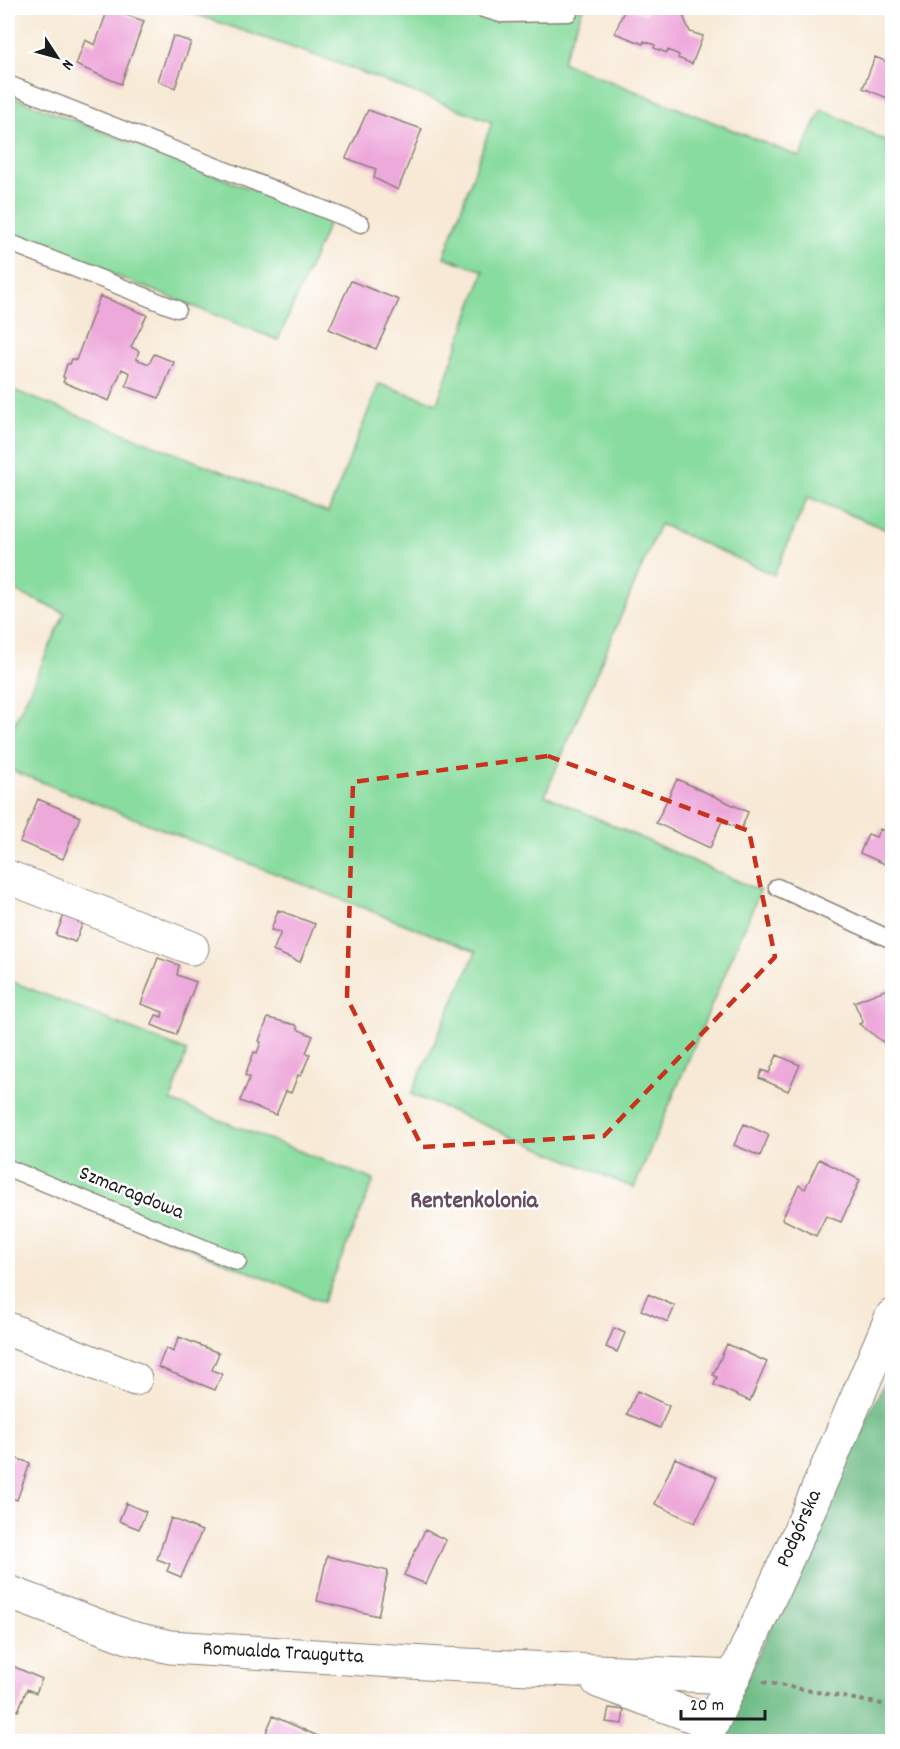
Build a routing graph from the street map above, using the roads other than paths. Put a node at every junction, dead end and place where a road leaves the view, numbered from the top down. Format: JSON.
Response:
{"nodes":[{"id":1,"x":480,"y":8,"type":"edge"},
{"id":2,"x":569,"y":13,"type":"dead end"},
{"id":3,"x":8,"y":84,"type":"edge"},
{"id":4,"x":361,"y":224,"type":"dead end"},
{"id":5,"x":8,"y":242,"type":"edge"},
{"id":6,"x":177,"y":309,"type":"dead end"},
{"id":7,"x":8,"y":877,"type":"edge"},
{"id":8,"x":777,"y":887,"type":"dead end"},
{"id":9,"x":892,"y":940,"type":"edge"},
{"id":10,"x":192,"y":948,"type":"dead end"},
{"id":11,"x":8,"y":1168,"type":"edge"},
{"id":12,"x":238,"y":1262,"type":"dead end"},
{"id":13,"x":892,"y":1316,"type":"edge"},
{"id":14,"x":8,"y":1329,"type":"edge"},
{"id":15,"x":135,"y":1379,"type":"dead end"},
{"id":16,"x":8,"y":1592,"type":"edge"},
{"id":17,"x":568,"y":1670,"type":"junction"},
{"id":18,"x":732,"y":1677,"type":"junction"},
{"id":19,"x":708,"y":1732,"type":"edge"}],
"edges":[{"from":1,"to":2,"type":"lane"},
{"from":3,"to":4,"type":"lane"},
{"from":5,"to":6,"type":"lane"},
{"from":7,"to":10,"type":"street"},
{"from":8,"to":9,"type":"lane"},
{"from":11,"to":12,"type":"lane","name":"Szmaragdowa"},
{"from":13,"to":18,"type":"street","name":"Podgórska"},
{"from":14,"to":15,"type":"street"},
{"from":16,"to":17,"type":"street","name":"Romualda Traugutta"},
{"from":17,"to":18,"type":"street","name":"Romualda Traugutta"},
{"from":17,"to":19,"type":"street","name":"Romualda Traugutta"},
{"from":18,"to":19,"type":"street","name":"Podgórska"}]}
